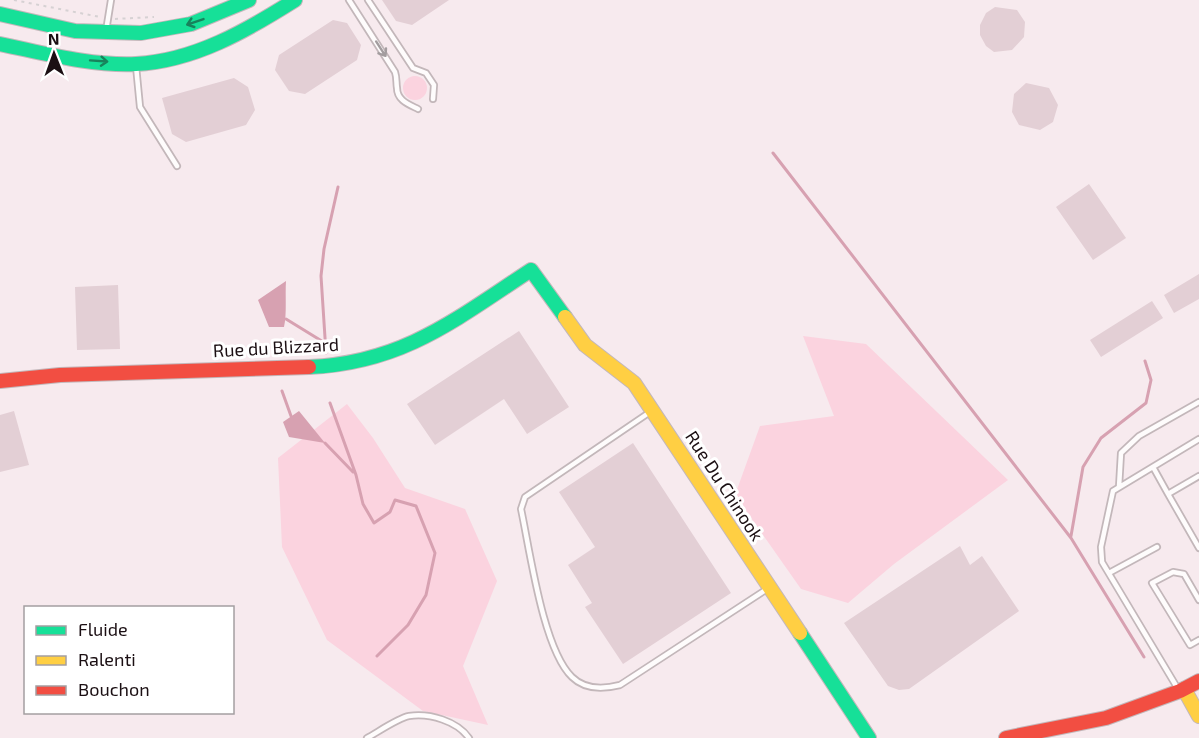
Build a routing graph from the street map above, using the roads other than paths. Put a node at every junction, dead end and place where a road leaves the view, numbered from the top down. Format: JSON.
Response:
{"nodes":[{"id":1,"x":111,"y":0,"type":"edge"},
{"id":2,"x":249,"y":0,"type":"edge"},
{"id":3,"x":295,"y":0,"type":"edge"},
{"id":4,"x":349,"y":0,"type":"edge"},
{"id":5,"x":368,"y":0,"type":"edge"},
{"id":6,"x":0,"y":14,"type":"edge"},
{"id":7,"x":105,"y":33,"type":"junction"},
{"id":8,"x":0,"y":44,"type":"edge"},
{"id":9,"x":135,"y":64,"type":"junction"},
{"id":10,"x":433,"y":99,"type":"dead end"},
{"id":11,"x":418,"y":109,"type":"dead end"},
{"id":12,"x":177,"y":166,"type":"dead end"},
{"id":13,"x":531,"y":270,"type":"joint"},
{"id":14,"x":0,"y":381,"type":"edge"},
{"id":15,"x":1199,"y":402,"type":"edge"},
{"id":16,"x":652,"y":410,"type":"junction"},
{"id":17,"x":1199,"y":439,"type":"edge"},
{"id":18,"x":1153,"y":467,"type":"junction"},
{"id":19,"x":1197,"y":477,"type":"edge"},
{"id":20,"x":1199,"y":485,"type":"edge"},
{"id":21,"x":1119,"y":488,"type":"junction"},
{"id":22,"x":1168,"y":494,"type":"junction"},
{"id":23,"x":1157,"y":547,"type":"dead end"},
{"id":24,"x":1199,"y":548,"type":"edge"},
{"id":25,"x":1109,"y":573,"type":"junction"},
{"id":26,"x":770,"y":588,"type":"junction"},
{"id":27,"x":1199,"y":600,"type":"edge"},
{"id":28,"x":1199,"y":639,"type":"edge"},
{"id":29,"x":1199,"y":681,"type":"edge"},
{"id":30,"x":1182,"y":690,"type":"junction"},
{"id":31,"x":1199,"y":716,"type":"edge"},
{"id":32,"x":367,"y":738,"type":"edge"},
{"id":33,"x":469,"y":738,"type":"edge"},
{"id":34,"x":869,"y":738,"type":"edge"},
{"id":35,"x":1006,"y":738,"type":"edge"}],
"edges":[{"from":1,"to":7,"type":"lane"},
{"from":2,"to":7,"type":"street","one_way":true},
{"from":3,"to":9,"type":"street"},
{"from":4,"to":11,"type":"lane","one_way":true},
{"from":5,"to":10,"type":"lane"},
{"from":6,"to":7,"type":"street"},
{"from":8,"to":9,"type":"street","one_way":true},
{"from":9,"to":12,"type":"lane"},
{"from":13,"to":14,"type":"street","name":"Rue du Blizzard"},
{"from":13,"to":16,"type":"street","name":"Rue Du Chinook"},
{"from":15,"to":21,"type":"lane"},
{"from":16,"to":26,"type":"street","name":"Rue Du Chinook"},
{"from":16,"to":26,"type":"lane"},
{"from":17,"to":18,"type":"lane"},
{"from":18,"to":21,"type":"lane"},
{"from":18,"to":22,"type":"lane"},
{"from":19,"to":20,"type":"lane"},
{"from":19,"to":22,"type":"lane"},
{"from":21,"to":25,"type":"lane"},
{"from":22,"to":24,"type":"lane"},
{"from":23,"to":25,"type":"lane"},
{"from":25,"to":30,"type":"lane"},
{"from":26,"to":34,"type":"street","name":"Rue Du Chinook"},
{"from":27,"to":28,"type":"lane"},
{"from":29,"to":30,"type":"street"},
{"from":30,"to":31,"type":"street"},
{"from":30,"to":35,"type":"street"},
{"from":32,"to":33,"type":"lane"}]}
